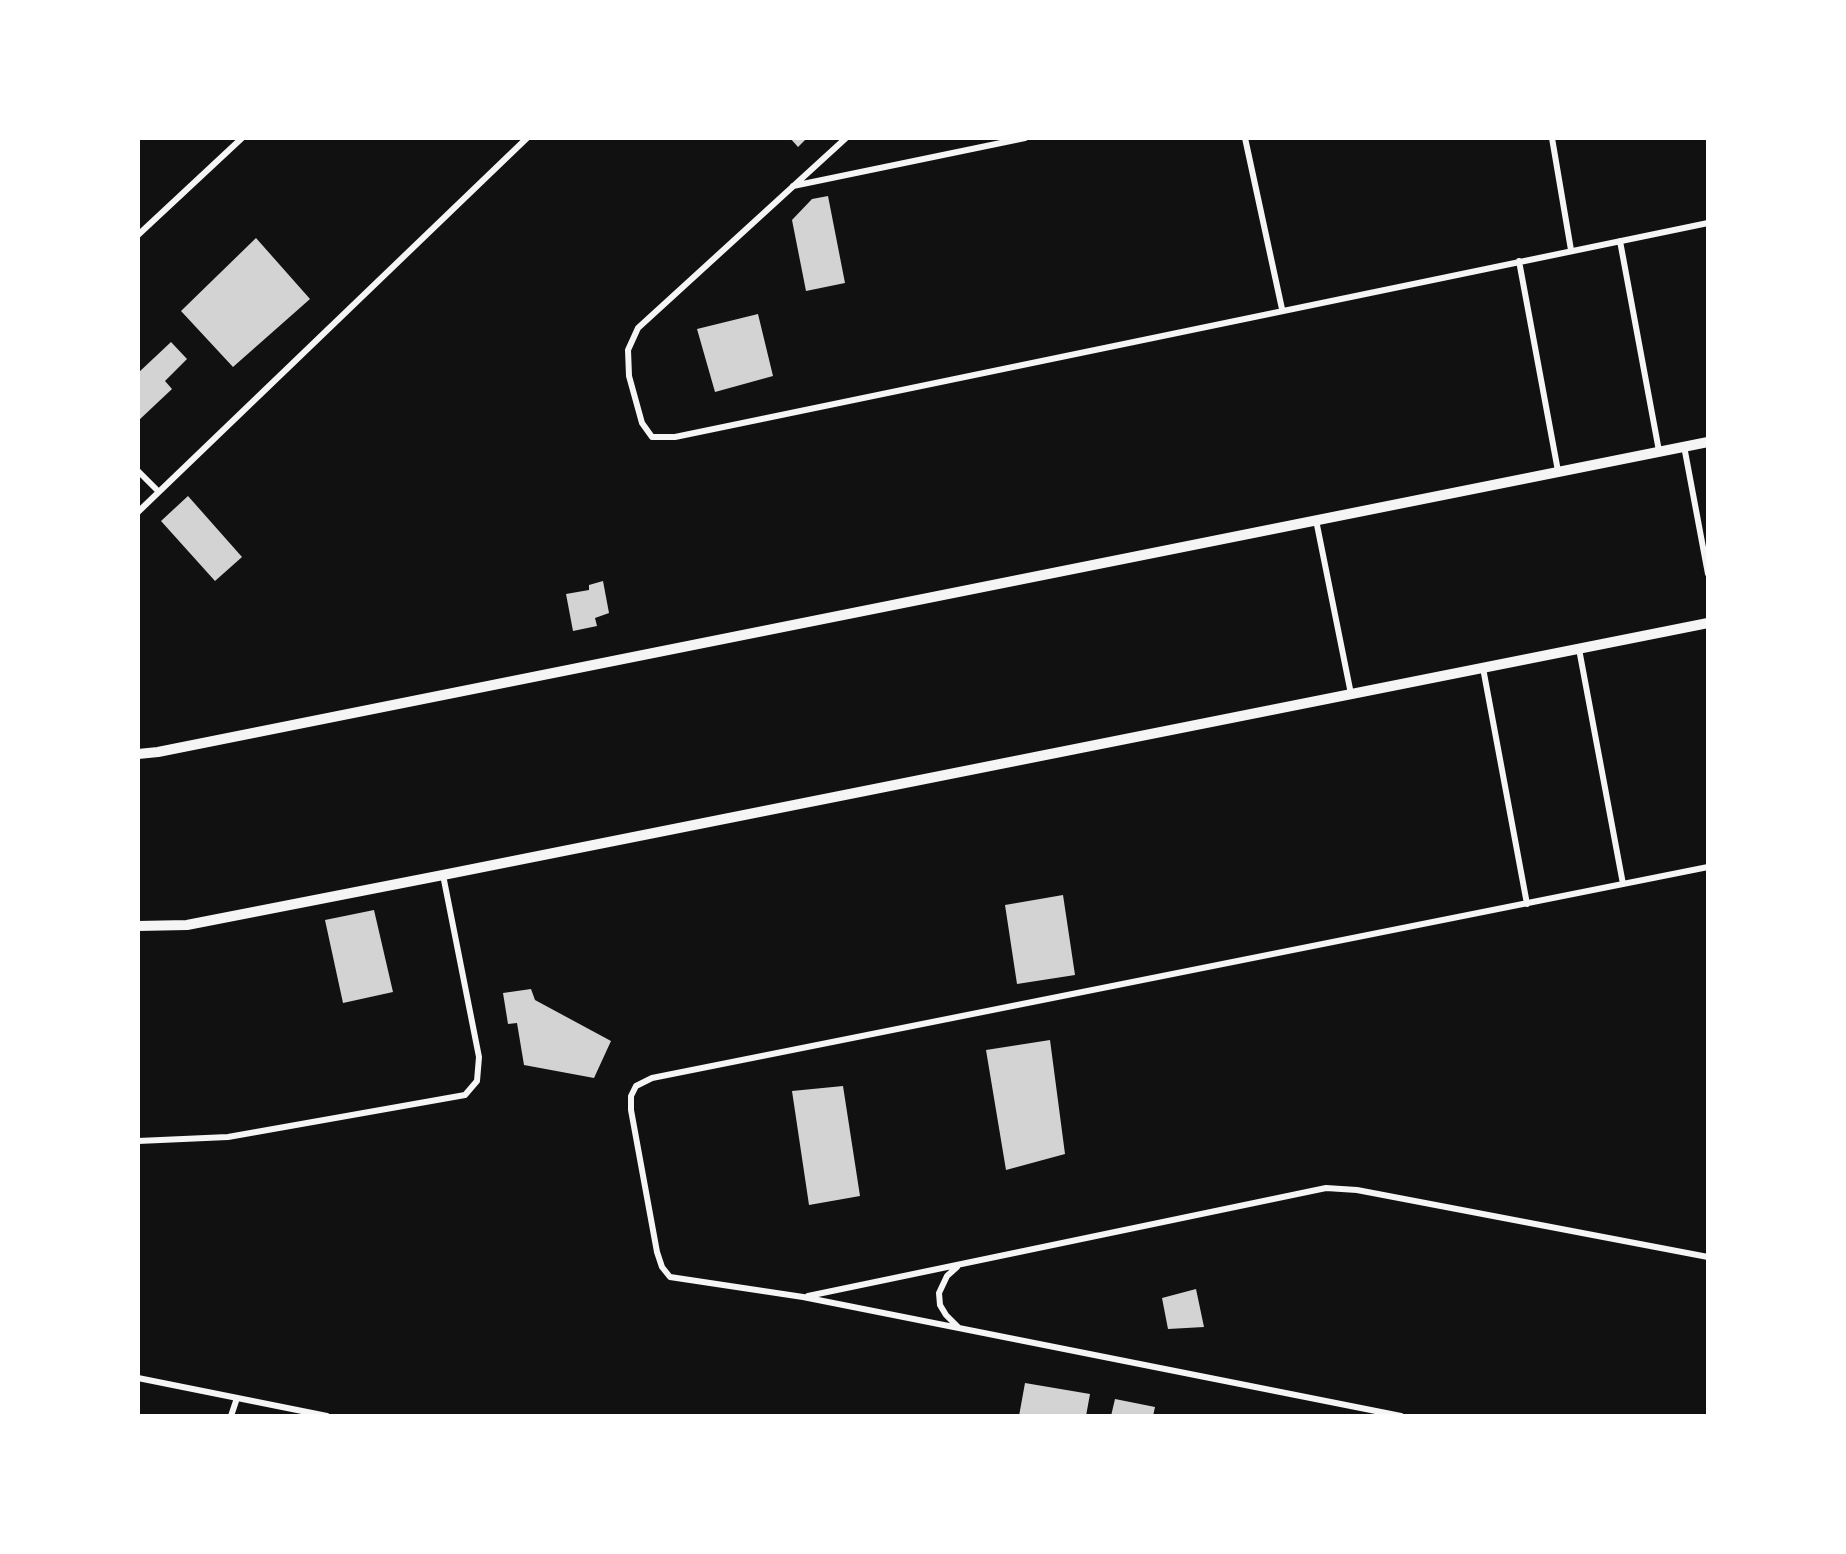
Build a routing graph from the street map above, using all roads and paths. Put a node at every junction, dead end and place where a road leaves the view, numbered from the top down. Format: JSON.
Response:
{"nodes":[{"id":1,"x":242,"y":138,"type":"edge"},
{"id":2,"x":846,"y":138,"type":"edge"},
{"id":3,"x":1025,"y":138,"type":"edge"},
{"id":4,"x":1245,"y":138,"type":"edge"},
{"id":5,"x":1552,"y":138,"type":"edge"},
{"id":6,"x":524,"y":139,"type":"edge"},
{"id":7,"x":793,"y":186,"type":"junction"},
{"id":8,"x":1708,"y":223,"type":"edge"},
{"id":9,"x":138,"y":235,"type":"edge"},
{"id":10,"x":1620,"y":241,"type":"junction"},
{"id":11,"x":1571,"y":250,"type":"junction"},
{"id":12,"x":1519,"y":261,"type":"junction"},
{"id":13,"x":1282,"y":309,"type":"junction"},
{"id":14,"x":1708,"y":442,"type":"edge"},
{"id":15,"x":1684,"y":446,"type":"junction"},
{"id":16,"x":1659,"y":451,"type":"junction"},
{"id":17,"x":138,"y":471,"type":"edge"},
{"id":18,"x":1558,"y":471,"type":"junction"},
{"id":19,"x":159,"y":492,"type":"junction"},
{"id":20,"x":138,"y":512,"type":"edge"},
{"id":21,"x":1316,"y":520,"type":"junction"},
{"id":22,"x":1708,"y":574,"type":"edge"},
{"id":23,"x":1708,"y":623,"type":"edge"},
{"id":24,"x":1579,"y":649,"type":"junction"},
{"id":25,"x":1483,"y":668,"type":"junction"},
{"id":26,"x":1352,"y":694,"type":"junction"},
{"id":27,"x":138,"y":753,"type":"edge"},
{"id":28,"x":1708,"y":867,"type":"edge"},
{"id":29,"x":443,"y":875,"type":"junction"},
{"id":30,"x":1623,"y":884,"type":"junction"},
{"id":31,"x":1527,"y":904,"type":"junction"},
{"id":32,"x":138,"y":926,"type":"edge"},
{"id":33,"x":138,"y":1141,"type":"edge"},
{"id":34,"x":1708,"y":1257,"type":"edge"},
{"id":35,"x":958,"y":1266,"type":"junction"},
{"id":36,"x":803,"y":1297,"type":"junction"},
{"id":37,"x":958,"y":1328,"type":"junction"},
{"id":38,"x":138,"y":1378,"type":"edge"},
{"id":39,"x":237,"y":1398,"type":"junction"},
{"id":40,"x":231,"y":1416,"type":"edge"},
{"id":41,"x":327,"y":1416,"type":"edge"},
{"id":42,"x":1401,"y":1416,"type":"edge"}],
"edges":[{"from":1,"to":9,"type":"street"},
{"from":2,"to":7,"type":"street"},
{"from":3,"to":7,"type":"street"},
{"from":4,"to":13,"type":"street"},
{"from":5,"to":11,"type":"street"},
{"from":6,"to":19,"type":"street"},
{"from":7,"to":13,"type":"street"},
{"from":8,"to":10,"type":"street"},
{"from":10,"to":11,"type":"street"},
{"from":10,"to":16,"type":"street"},
{"from":11,"to":12,"type":"street"},
{"from":12,"to":13,"type":"street"},
{"from":12,"to":18,"type":"street"},
{"from":14,"to":15,"type":"street"},
{"from":15,"to":16,"type":"street"},
{"from":15,"to":22,"type":"street"},
{"from":16,"to":18,"type":"street"},
{"from":17,"to":19,"type":"street"},
{"from":18,"to":21,"type":"street"},
{"from":19,"to":20,"type":"street"},
{"from":21,"to":26,"type":"street"},
{"from":21,"to":27,"type":"street"},
{"from":23,"to":24,"type":"street"},
{"from":24,"to":25,"type":"street"},
{"from":24,"to":30,"type":"street"},
{"from":25,"to":26,"type":"street"},
{"from":25,"to":31,"type":"street"},
{"from":26,"to":29,"type":"street"},
{"from":28,"to":30,"type":"street"},
{"from":29,"to":32,"type":"street"},
{"from":29,"to":33,"type":"street"},
{"from":30,"to":31,"type":"street"},
{"from":31,"to":36,"type":"street"},
{"from":34,"to":35,"type":"street"},
{"from":35,"to":36,"type":"street"},
{"from":35,"to":37,"type":"street"},
{"from":36,"to":37,"type":"street"},
{"from":37,"to":42,"type":"street"},
{"from":38,"to":39,"type":"street"},
{"from":39,"to":40,"type":"street"},
{"from":39,"to":41,"type":"street"}]}
